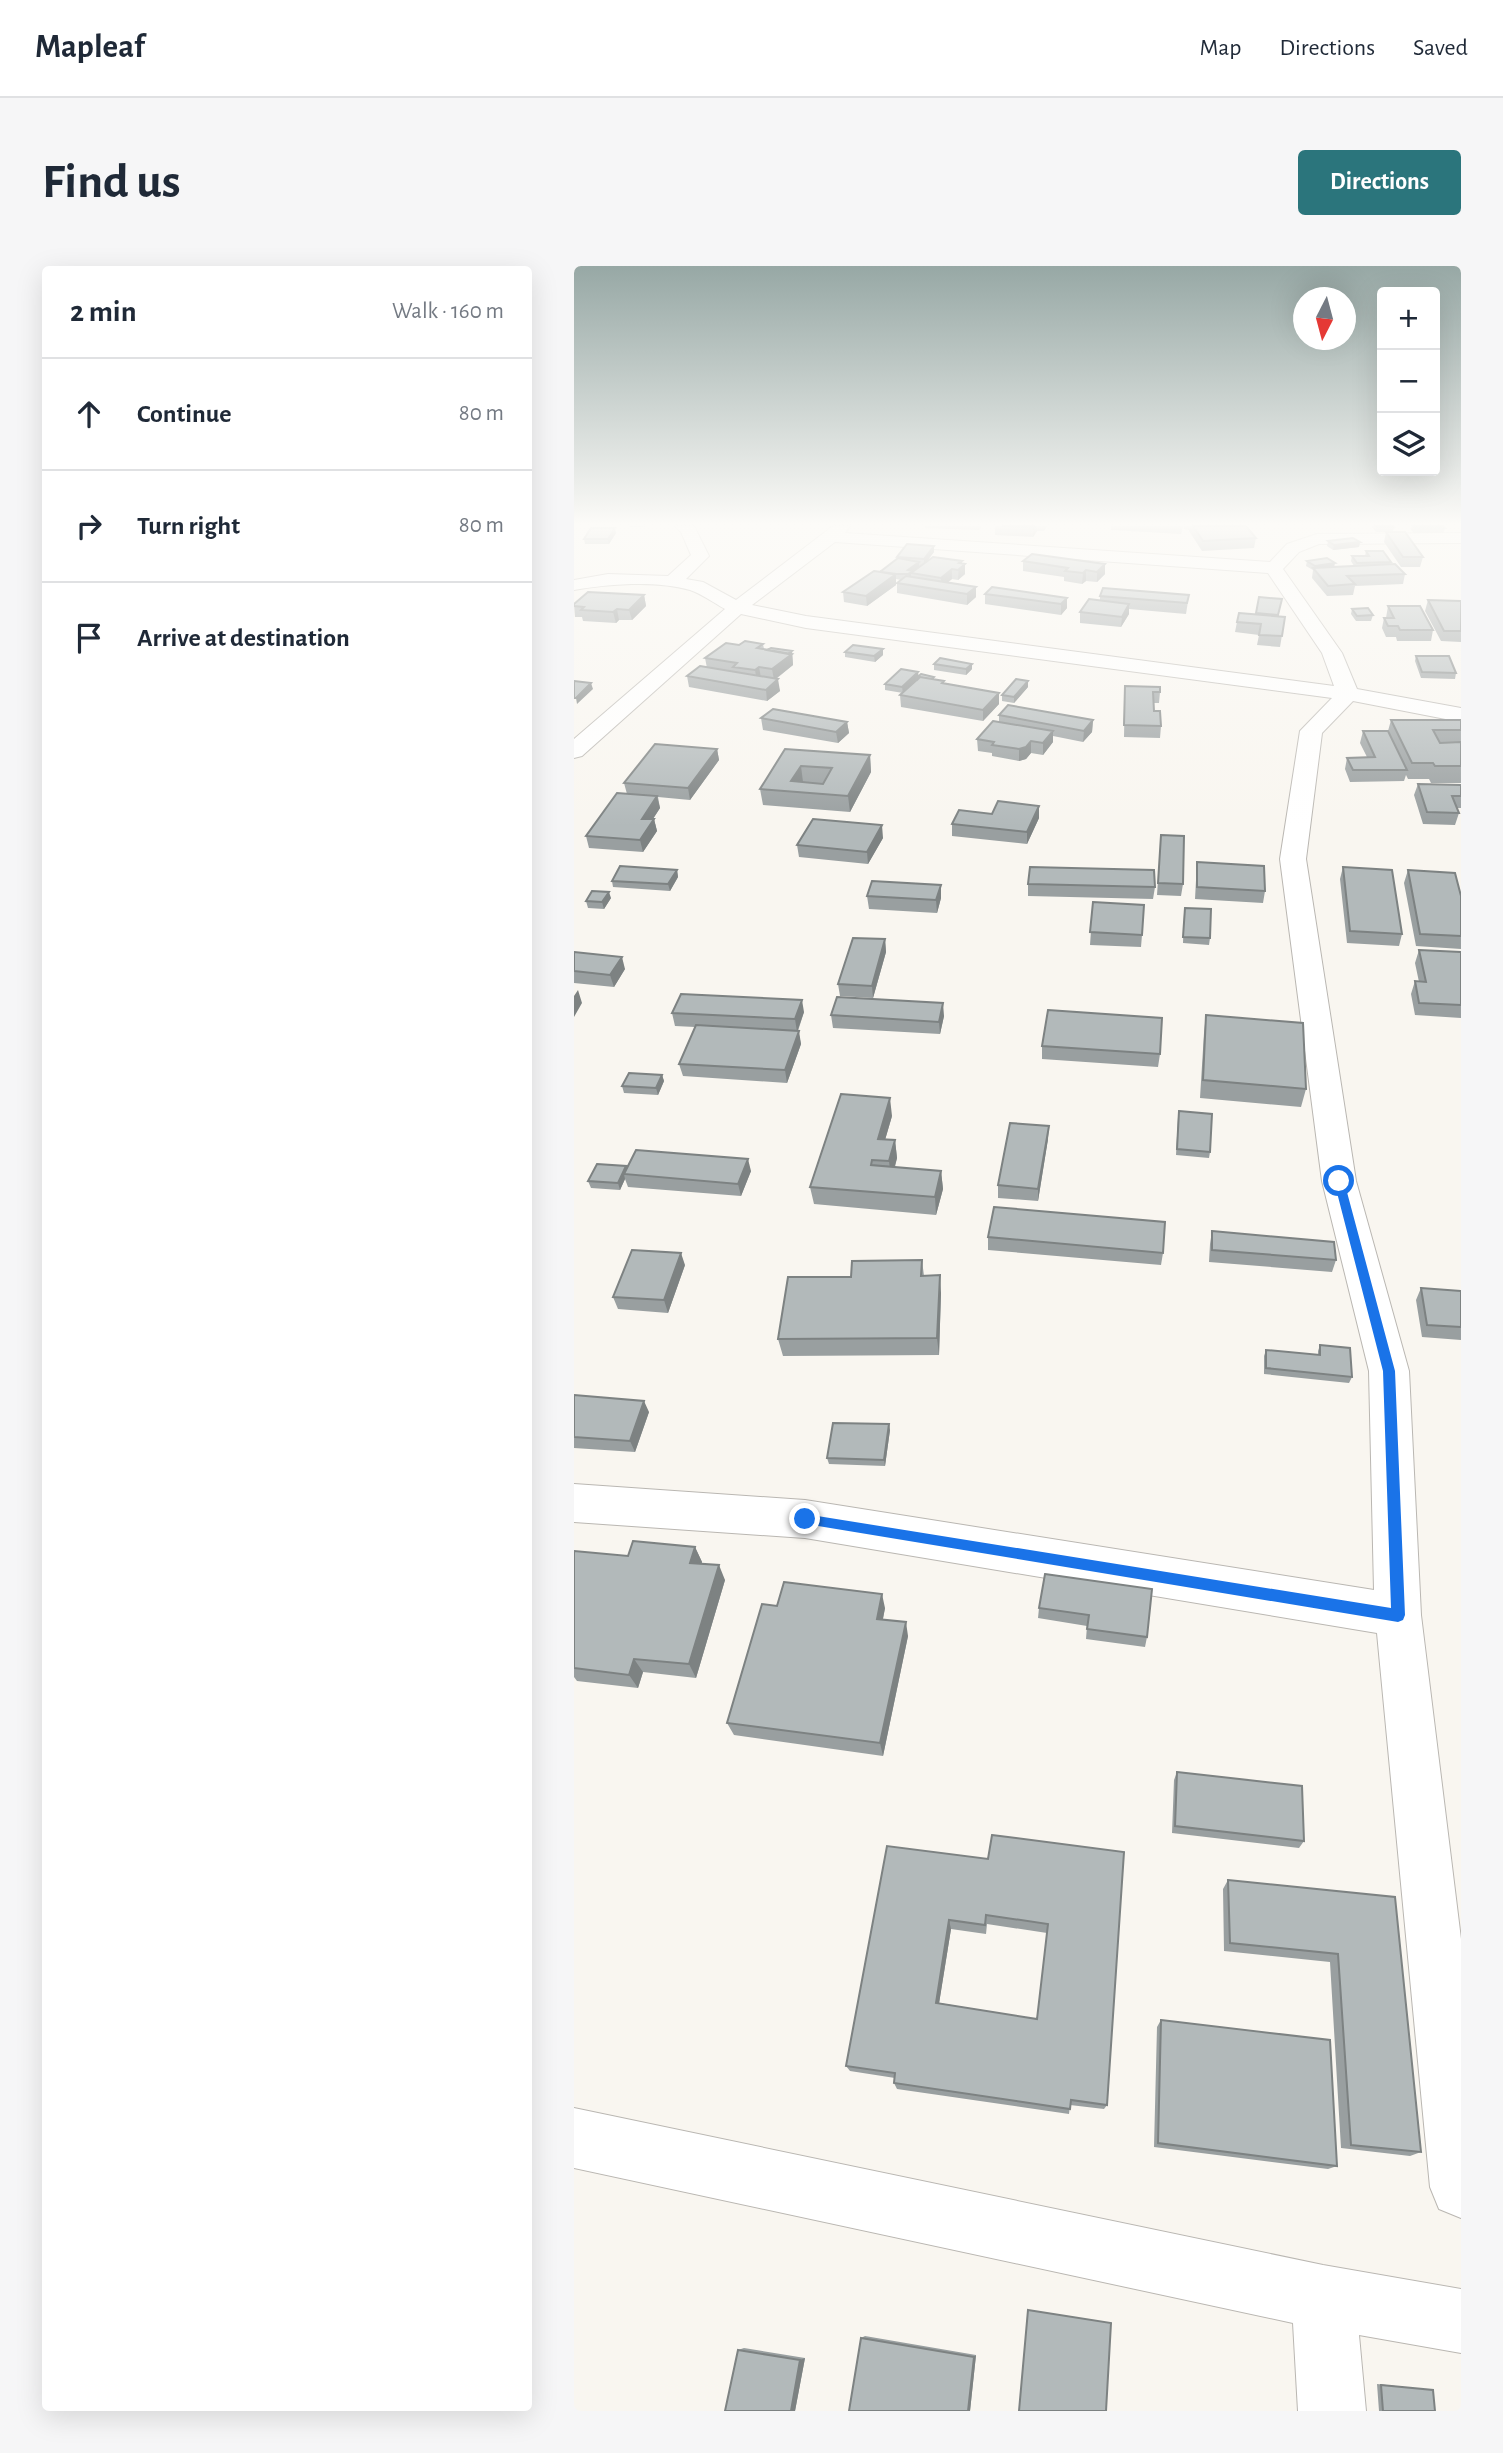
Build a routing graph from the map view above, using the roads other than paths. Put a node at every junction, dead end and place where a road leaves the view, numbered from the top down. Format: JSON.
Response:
{"nodes":[{"id":1,"x":716,"y":626,"type":"edge"},
{"id":2,"x":837,"y":626,"type":"edge"},
{"id":3,"x":1314,"y":626,"type":"edge"},
{"id":4,"x":1348,"y":694,"type":"junction"},
{"id":5,"x":1461,"y":715,"type":"edge"},
{"id":6,"x":574,"y":751,"type":"edge"},
{"id":7,"x":574,"y":1503,"type":"edge"},
{"id":8,"x":1398,"y":1615,"type":"junction"},
{"id":9,"x":574,"y":2138,"type":"edge"},
{"id":10,"x":1461,"y":2186,"type":"edge"},
{"id":11,"x":1323,"y":2297,"type":"junction"},
{"id":12,"x":1461,"y":2321,"type":"edge"},
{"id":13,"x":1332,"y":2411,"type":"edge"}],
"edges":[{"from":1,"to":6,"type":"street"},
{"from":2,"to":4,"type":"street"},
{"from":3,"to":4,"type":"street"},
{"from":4,"to":5,"type":"street"},
{"from":4,"to":8,"type":"street"},
{"from":7,"to":8,"type":"street"},
{"from":8,"to":10,"type":"street"},
{"from":9,"to":11,"type":"street"},
{"from":11,"to":12,"type":"street"},
{"from":11,"to":13,"type":"street"}]}
